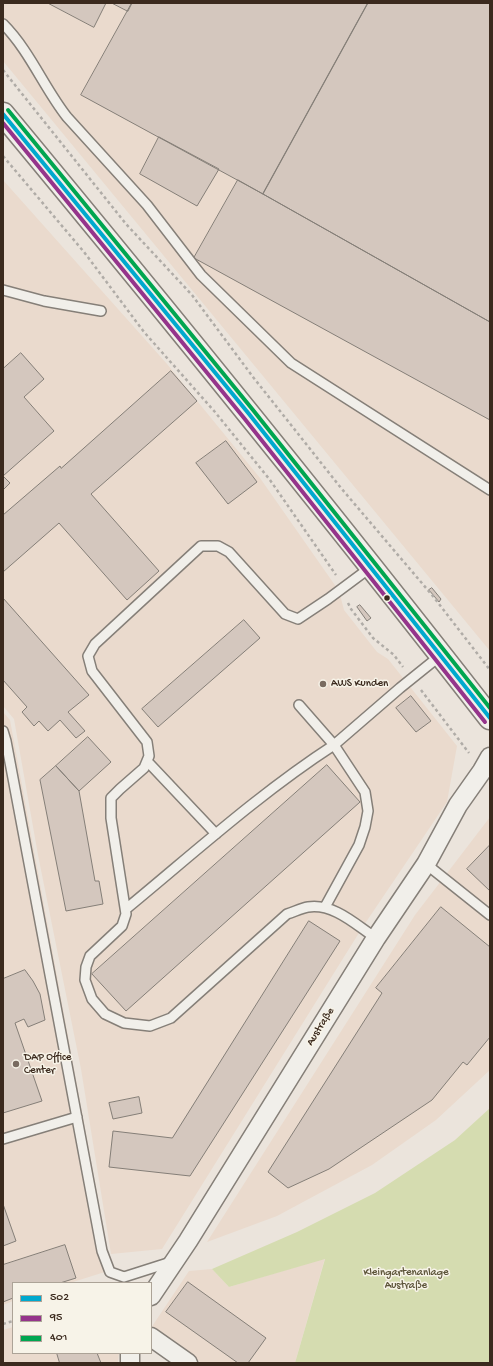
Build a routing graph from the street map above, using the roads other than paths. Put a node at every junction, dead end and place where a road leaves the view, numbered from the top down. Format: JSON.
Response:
{"nodes":[{"id":1,"x":3,"y":24,"type":"edge"},
{"id":2,"x":3,"y":114,"type":"edge"},
{"id":3,"x":3,"y":290,"type":"edge"},
{"id":4,"x":101,"y":311,"type":"dead end"},
{"id":5,"x":490,"y":490,"type":"edge"},
{"id":6,"x":371,"y":567,"type":"junction"},
{"id":7,"x":441,"y":655,"type":"junction"},
{"id":8,"x":299,"y":705,"type":"dead end"},
{"id":9,"x":490,"y":718,"type":"edge"},
{"id":10,"x":3,"y":731,"type":"edge"},
{"id":11,"x":334,"y":745,"type":"junction"},
{"id":12,"x":147,"y":761,"type":"junction"},
{"id":13,"x":486,"y":764,"type":"edge"},
{"id":14,"x":216,"y":834,"type":"junction"},
{"id":15,"x":426,"y":864,"type":"junction"},
{"id":16,"x":325,"y":907,"type":"junction"},
{"id":17,"x":126,"y":909,"type":"junction"},
{"id":18,"x":490,"y":915,"type":"edge"},
{"id":19,"x":376,"y":938,"type":"junction"},
{"id":20,"x":77,"y":1117,"type":"junction"},
{"id":21,"x":3,"y":1139,"type":"edge"},
{"id":22,"x":175,"y":1261,"type":"junction"},
{"id":23,"x":152,"y":1295,"type":"edge"},
{"id":24,"x":152,"y":1338,"type":"edge"},
{"id":25,"x":188,"y":1363,"type":"edge"}],
"edges":[{"from":1,"to":5,"type":"lane"},
{"from":2,"to":6,"type":"main road"},
{"from":3,"to":4,"type":"lane"},
{"from":6,"to":7,"type":"main road"},
{"from":6,"to":12,"type":"lane"},
{"from":7,"to":9,"type":"main road"},
{"from":7,"to":11,"type":"lane"},
{"from":8,"to":11,"type":"lane"},
{"from":10,"to":20,"type":"lane"},
{"from":11,"to":14,"type":"lane"},
{"from":11,"to":16,"type":"lane"},
{"from":12,"to":14,"type":"lane"},
{"from":12,"to":17,"type":"lane"},
{"from":13,"to":15,"type":"street","name":"Austraße"},
{"from":14,"to":17,"type":"lane"},
{"from":15,"to":18,"type":"lane"},
{"from":15,"to":19,"type":"street","name":"Austraße"},
{"from":16,"to":17,"type":"lane"},
{"from":16,"to":19,"type":"lane"},
{"from":19,"to":22,"type":"street","name":"Austraße"},
{"from":20,"to":21,"type":"lane"},
{"from":20,"to":22,"type":"lane"},
{"from":22,"to":23,"type":"street","name":"Austraße"},
{"from":24,"to":25,"type":"street"}]}
